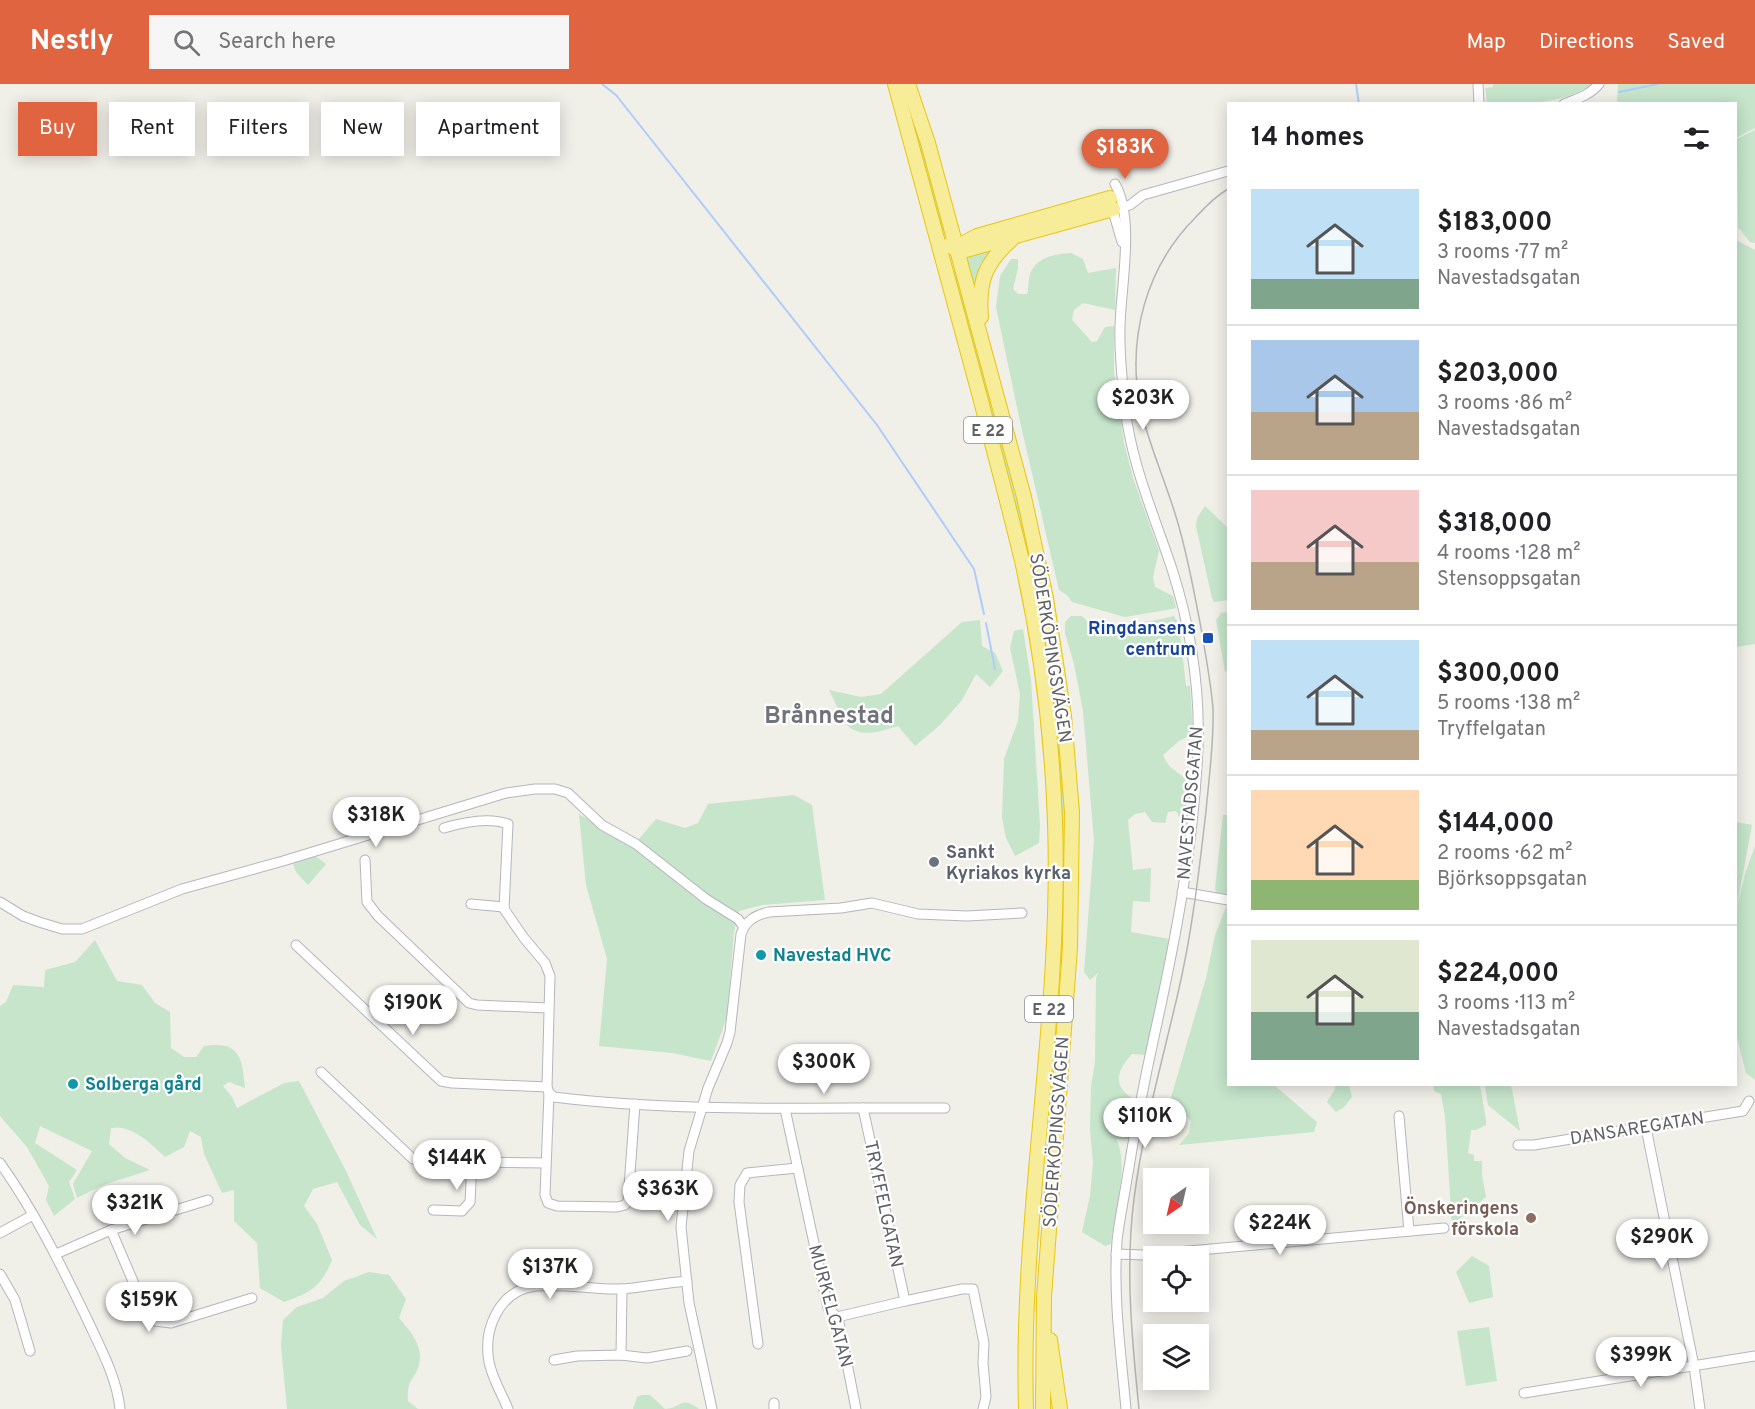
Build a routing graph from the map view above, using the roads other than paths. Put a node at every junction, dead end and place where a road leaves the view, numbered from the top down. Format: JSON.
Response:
{"nodes":[{"id":1,"x":895,"y":84,"type":"edge"},
{"id":2,"x":908,"y":84,"type":"edge"},
{"id":3,"x":1478,"y":84,"type":"edge"},
{"id":4,"x":1599,"y":84,"type":"edge"},
{"id":5,"x":1479,"y":102,"type":"edge"},
{"id":6,"x":1569,"y":102,"type":"edge"},
{"id":7,"x":928,"y":143,"type":"junction"},
{"id":8,"x":1227,"y":171,"type":"edge"},
{"id":9,"x":1117,"y":202,"type":"junction"},
{"id":10,"x":934,"y":232,"type":"junction"},
{"id":11,"x":977,"y":236,"type":"junction"},
{"id":12,"x":1015,"y":236,"type":"junction"},
{"id":13,"x":955,"y":249,"type":"junction"},
{"id":14,"x":946,"y":271,"type":"junction"},
{"id":15,"x":984,"y":349,"type":"junction"},
{"id":16,"x":444,"y":828,"type":"dead end"},
{"id":17,"x":365,"y":860,"type":"dead end"},
{"id":18,"x":1182,"y":892,"type":"junction"},
{"id":19,"x":1227,"y":900,"type":"edge"},
{"id":20,"x":0,"y":902,"type":"edge"},
{"id":21,"x":471,"y":904,"type":"dead end"},
{"id":22,"x":504,"y":907,"type":"junction"},
{"id":23,"x":1022,"y":913,"type":"dead end"},
{"id":24,"x":743,"y":926,"type":"junction"},
{"id":25,"x":296,"y":945,"type":"dead end"},
{"id":26,"x":548,"y":1008,"type":"junction"},
{"id":27,"x":321,"y":1072,"type":"dead end"},
{"id":28,"x":548,"y":1090,"type":"junction"},
{"id":29,"x":1749,"y":1101,"type":"dead end"},
{"id":30,"x":635,"y":1104,"type":"junction"},
{"id":31,"x":703,"y":1107,"type":"junction"},
{"id":32,"x":863,"y":1108,"type":"junction"},
{"id":33,"x":945,"y":1108,"type":"dead end"},
{"id":34,"x":785,"y":1109,"type":"junction"},
{"id":35,"x":1399,"y":1116,"type":"dead end"},
{"id":36,"x":1647,"y":1128,"type":"junction"},
{"id":37,"x":1518,"y":1145,"type":"dead end"},
{"id":38,"x":471,"y":1162,"type":"junction"},
{"id":39,"x":0,"y":1163,"type":"edge"},
{"id":40,"x":546,"y":1163,"type":"junction"},
{"id":41,"x":797,"y":1168,"type":"junction"},
{"id":42,"x":208,"y":1200,"type":"dead end"},
{"id":43,"x":433,"y":1210,"type":"dead end"},
{"id":44,"x":33,"y":1215,"type":"junction"},
{"id":45,"x":1444,"y":1228,"type":"dead end"},
{"id":46,"x":111,"y":1230,"type":"junction"},
{"id":47,"x":1409,"y":1231,"type":"junction"},
{"id":48,"x":0,"y":1233,"type":"edge"},
{"id":49,"x":56,"y":1254,"type":"junction"},
{"id":50,"x":1116,"y":1254,"type":"junction"},
{"id":51,"x":0,"y":1274,"type":"edge"},
{"id":52,"x":687,"y":1281,"type":"junction"},
{"id":53,"x":622,"y":1289,"type":"junction"},
{"id":54,"x":1044,"y":1297,"type":"junction"},
{"id":55,"x":252,"y":1298,"type":"dead end"},
{"id":56,"x":905,"y":1301,"type":"junction"},
{"id":57,"x":837,"y":1317,"type":"junction"},
{"id":58,"x":758,"y":1344,"type":"dead end"},
{"id":59,"x":30,"y":1351,"type":"dead end"},
{"id":60,"x":687,"y":1351,"type":"dead end"},
{"id":61,"x":621,"y":1355,"type":"junction"},
{"id":62,"x":1755,"y":1356,"type":"edge"},
{"id":63,"x":554,"y":1360,"type":"dead end"},
{"id":64,"x":1694,"y":1366,"type":"junction"},
{"id":65,"x":1524,"y":1393,"type":"dead end"},
{"id":66,"x":1025,"y":1404,"type":"edge"},
{"id":67,"x":120,"y":1409,"type":"edge"},
{"id":68,"x":508,"y":1409,"type":"edge"},
{"id":69,"x":712,"y":1409,"type":"edge"},
{"id":70,"x":856,"y":1409,"type":"edge"},
{"id":71,"x":983,"y":1409,"type":"edge"},
{"id":72,"x":1043,"y":1409,"type":"edge"},
{"id":73,"x":1060,"y":1409,"type":"edge"},
{"id":74,"x":1126,"y":1409,"type":"edge"},
{"id":75,"x":1700,"y":1409,"type":"edge"}],
"edges":[{"from":1,"to":10,"type":"highway","name":"SÖDERKÖPINGSVÄGEN","number":"E 22"},
{"from":2,"to":7,"type":"highway","name":"SÖDERKÖPINGSVÄGEN","number":"E 22"},
{"from":3,"to":5,"type":"street"},
{"from":4,"to":6,"type":"street"},
{"from":7,"to":11,"type":"highway"},
{"from":7,"to":13,"type":"highway","name":"SÖDERKÖPINGSVÄGEN","number":"E 22"},
{"from":8,"to":9,"type":"street"},
{"from":9,"to":11,"type":"highway"},
{"from":9,"to":12,"type":"highway"},
{"from":9,"to":18,"type":"street","name":"NAVESTADSGATAN"},
{"from":10,"to":13,"type":"highway"},
{"from":10,"to":14,"type":"highway","name":"SÖDERKÖPINGSVÄGEN","number":"E 22"},
{"from":11,"to":13,"type":"highway"},
{"from":12,"to":13,"type":"highway"},
{"from":12,"to":15,"type":"highway"},
{"from":13,"to":14,"type":"highway"},
{"from":13,"to":15,"type":"highway","name":"SÖDERKÖPINGSVÄGEN","number":"E 22"},
{"from":14,"to":66,"type":"highway","name":"SÖDERKÖPINGSVÄGEN","number":"E 22"},
{"from":15,"to":54,"type":"highway","name":"SÖDERKÖPINGSVÄGEN","number":"E 22"},
{"from":16,"to":22,"type":"street"},
{"from":17,"to":26,"type":"street"},
{"from":18,"to":19,"type":"street"},
{"from":18,"to":50,"type":"street","name":"NAVESTADSGATAN"},
{"from":20,"to":24,"type":"street"},
{"from":21,"to":22,"type":"street"},
{"from":22,"to":26,"type":"street"},
{"from":23,"to":24,"type":"street"},
{"from":24,"to":31,"type":"street"},
{"from":25,"to":28,"type":"street"},
{"from":26,"to":28,"type":"street"},
{"from":27,"to":38,"type":"street"},
{"from":28,"to":30,"type":"street"},
{"from":28,"to":40,"type":"street"},
{"from":29,"to":36,"type":"street","name":"DANSAREGATAN"},
{"from":30,"to":31,"type":"street"},
{"from":30,"to":40,"type":"street"},
{"from":31,"to":34,"type":"street"},
{"from":31,"to":52,"type":"street"},
{"from":32,"to":33,"type":"street"},
{"from":32,"to":34,"type":"street"},
{"from":32,"to":56,"type":"street","name":"TRYFFELGATAN"},
{"from":34,"to":41,"type":"street","name":"MURKELGATAN"},
{"from":35,"to":47,"type":"street"},
{"from":36,"to":37,"type":"street","name":"DANSAREGATAN"},
{"from":36,"to":64,"type":"street"},
{"from":38,"to":40,"type":"street"},
{"from":38,"to":43,"type":"street"},
{"from":39,"to":44,"type":"street"},
{"from":41,"to":57,"type":"street","name":"MURKELGATAN"},
{"from":41,"to":58,"type":"street"},
{"from":42,"to":46,"type":"street"},
{"from":44,"to":48,"type":"street"},
{"from":44,"to":49,"type":"street"},
{"from":45,"to":47,"type":"street"},
{"from":46,"to":49,"type":"street"},
{"from":46,"to":55,"type":"street"},
{"from":47,"to":50,"type":"street"},
{"from":49,"to":67,"type":"street"},
{"from":50,"to":74,"type":"street","name":"NAVESTADSGATAN"},
{"from":51,"to":59,"type":"street"},
{"from":52,"to":53,"type":"street"},
{"from":52,"to":69,"type":"street"},
{"from":53,"to":61,"type":"street"},
{"from":53,"to":68,"type":"street"},
{"from":54,"to":72,"type":"highway","name":"SÖDERKÖPINGSVÄGEN","number":"E 22"},
{"from":54,"to":73,"type":"highway"},
{"from":56,"to":57,"type":"street"},
{"from":56,"to":71,"type":"street"},
{"from":57,"to":70,"type":"street","name":"MURKELGATAN"},
{"from":60,"to":61,"type":"street"},
{"from":61,"to":63,"type":"street"},
{"from":62,"to":64,"type":"street"},
{"from":64,"to":65,"type":"street"},
{"from":64,"to":75,"type":"street"}]}
